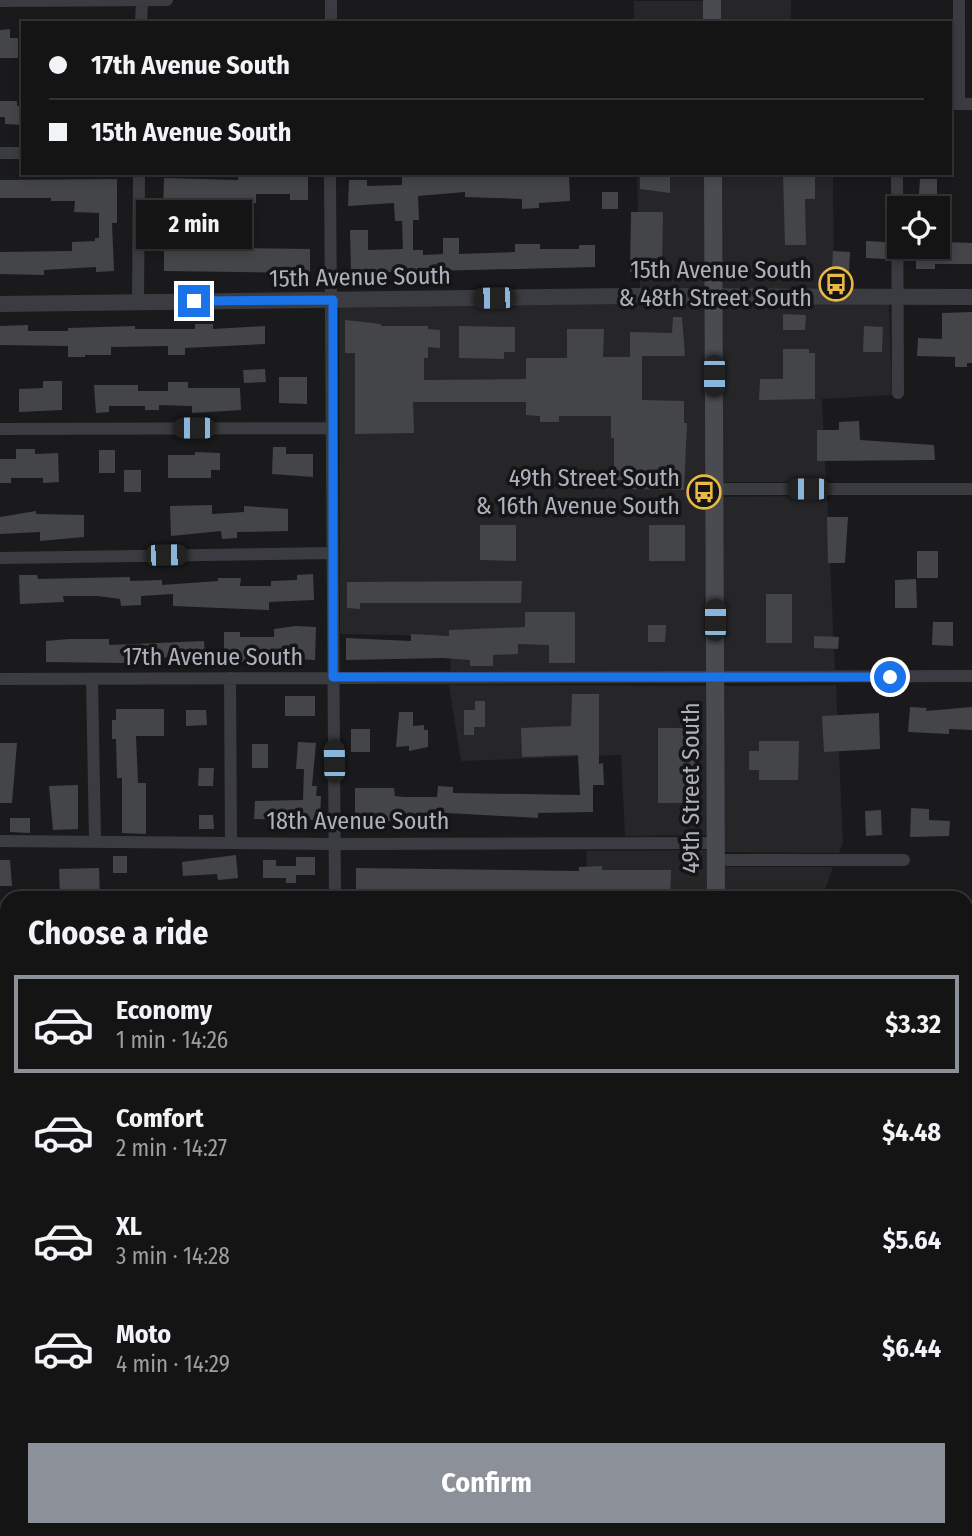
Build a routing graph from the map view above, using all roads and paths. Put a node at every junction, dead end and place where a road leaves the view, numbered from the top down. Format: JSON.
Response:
{"nodes":[{"id":1,"x":142,"y":0,"type":"edge"},
{"id":2,"x":167,"y":0,"type":"edge"},
{"id":3,"x":331,"y":0,"type":"edge"},
{"id":4,"x":712,"y":0,"type":"edge"},
{"id":5,"x":959,"y":0,"type":"edge"},
{"id":6,"x":0,"y":1,"type":"edge"},
{"id":7,"x":141,"y":21,"type":"edge"},
{"id":8,"x":331,"y":21,"type":"edge"},
{"id":9,"x":712,"y":21,"type":"edge"},
{"id":10,"x":960,"y":104,"type":"edge"},
{"id":11,"x":0,"y":153,"type":"edge"},
{"id":12,"x":21,"y":153,"type":"edge"},
{"id":13,"x":139,"y":175,"type":"edge"},
{"id":14,"x":330,"y":175,"type":"edge"},
{"id":15,"x":713,"y":175,"type":"edge"},
{"id":16,"x":897,"y":175,"type":"edge"},
{"id":17,"x":713,"y":297,"type":"junction"},
{"id":18,"x":895,"y":297,"type":"junction"},
{"id":19,"x":972,"y":297,"type":"edge"},
{"id":20,"x":333,"y":300,"type":"junction"},
{"id":21,"x":138,"y":302,"type":"junction"},
{"id":22,"x":0,"y":304,"type":"edge"},
{"id":23,"x":898,"y":393,"type":"dead end"},
{"id":24,"x":332,"y":428,"type":"junction"},
{"id":25,"x":0,"y":429,"type":"edge"},
{"id":26,"x":714,"y":489,"type":"junction"},
{"id":27,"x":972,"y":489,"type":"edge"},
{"id":28,"x":333,"y":553,"type":"junction"},
{"id":29,"x":0,"y":558,"type":"edge"},
{"id":30,"x":972,"y":676,"type":"edge"},
{"id":31,"x":333,"y":677,"type":"junction"},
{"id":32,"x":230,"y":678,"type":"junction"},
{"id":33,"x":715,"y":678,"type":"junction"},
{"id":34,"x":0,"y":679,"type":"edge"},
{"id":35,"x":92,"y":679,"type":"junction"},
{"id":36,"x":95,"y":840,"type":"junction"},
{"id":37,"x":0,"y":841,"type":"edge"},
{"id":38,"x":231,"y":843,"type":"junction"},
{"id":39,"x":335,"y":845,"type":"junction"},
{"id":40,"x":716,"y":851,"type":"junction"},
{"id":41,"x":904,"y":860,"type":"dead end"},
{"id":42,"x":335,"y":891,"type":"edge"},
{"id":43,"x":716,"y":891,"type":"edge"}],
"edges":[{"from":1,"to":2,"type":"street"},
{"from":1,"to":6,"type":"street"},
{"from":1,"to":7,"type":"street"},
{"from":3,"to":8,"type":"street"},
{"from":4,"to":9,"type":"main road"},
{"from":5,"to":10,"type":"street"},
{"from":11,"to":12,"type":"street"},
{"from":13,"to":21,"type":"street"},
{"from":14,"to":20,"type":"street"},
{"from":15,"to":17,"type":"main road","name":"49th Street South"},
{"from":16,"to":18,"type":"street"},
{"from":17,"to":18,"type":"street","name":"15th Avenue South"},
{"from":17,"to":20,"type":"street","name":"15th Avenue South"},
{"from":17,"to":26,"type":"main road","name":"49th Street South"},
{"from":18,"to":19,"type":"street","name":"15th Avenue South"},
{"from":18,"to":23,"type":"street"},
{"from":20,"to":21,"type":"street","name":"15th Avenue South"},
{"from":20,"to":24,"type":"street"},
{"from":21,"to":22,"type":"street","name":"15th Avenue South"},
{"from":24,"to":25,"type":"street"},
{"from":24,"to":28,"type":"street"},
{"from":26,"to":27,"type":"street"},
{"from":26,"to":33,"type":"main road","name":"49th Street South"},
{"from":28,"to":29,"type":"street"},
{"from":28,"to":31,"type":"street"},
{"from":30,"to":33,"type":"street","name":"17th Avenue South"},
{"from":31,"to":32,"type":"street","name":"17th Avenue South"},
{"from":31,"to":33,"type":"street","name":"17th Avenue South"},
{"from":31,"to":39,"type":"street"},
{"from":32,"to":35,"type":"street","name":"17th Avenue South"},
{"from":32,"to":38,"type":"street"},
{"from":33,"to":40,"type":"main road","name":"49th Street South"},
{"from":34,"to":35,"type":"street","name":"17th Avenue South"},
{"from":35,"to":36,"type":"street"},
{"from":36,"to":37,"type":"street","name":"18th Avenue South"},
{"from":36,"to":38,"type":"street","name":"18th Avenue South"},
{"from":38,"to":39,"type":"street","name":"18th Avenue South"},
{"from":39,"to":40,"type":"street","name":"18th Avenue South"},
{"from":39,"to":42,"type":"street"},
{"from":40,"to":41,"type":"street","name":"18th Avenue South"},
{"from":40,"to":43,"type":"main road","name":"49th Street South"}]}
